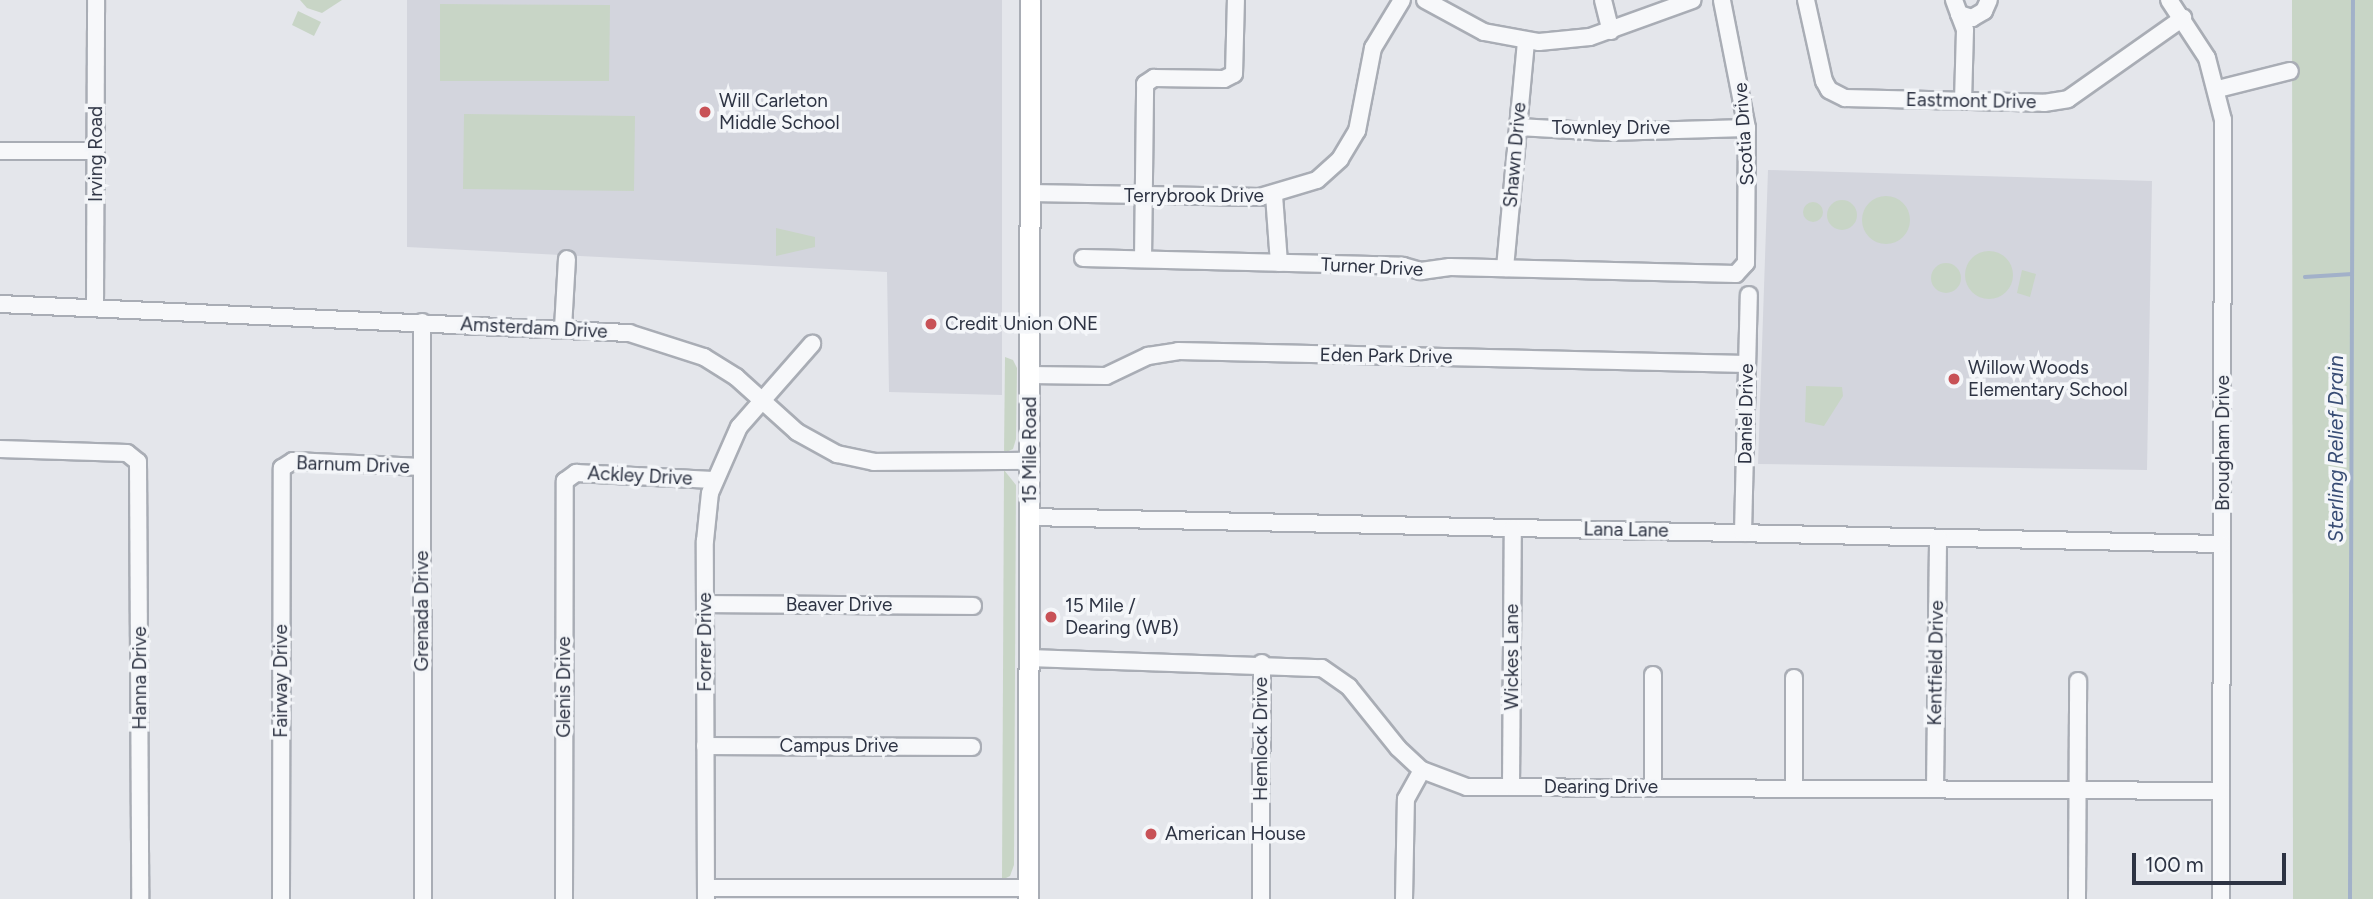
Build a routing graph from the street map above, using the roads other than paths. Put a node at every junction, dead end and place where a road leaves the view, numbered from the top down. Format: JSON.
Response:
{"nodes":[{"id":1,"x":96,"y":0,"type":"edge"},
{"id":2,"x":1030,"y":0,"type":"edge"},
{"id":3,"x":1236,"y":0,"type":"edge"},
{"id":4,"x":1402,"y":0,"type":"edge"},
{"id":5,"x":1425,"y":0,"type":"edge"},
{"id":6,"x":1603,"y":0,"type":"edge"},
{"id":7,"x":1693,"y":0,"type":"edge"},
{"id":8,"x":1722,"y":0,"type":"edge"},
{"id":9,"x":1806,"y":0,"type":"edge"},
{"id":10,"x":1989,"y":0,"type":"edge"},
{"id":11,"x":2169,"y":0,"type":"edge"},
{"id":12,"x":1962,"y":16,"type":"edge"},
{"id":13,"x":2183,"y":18,"type":"junction"},
{"id":14,"x":1611,"y":31,"type":"junction"},
{"id":15,"x":1526,"y":41,"type":"junction"},
{"id":16,"x":2290,"y":71,"type":"dead end"},
{"id":17,"x":2218,"y":89,"type":"junction"},
{"id":18,"x":1963,"y":101,"type":"junction"},
{"id":19,"x":1518,"y":127,"type":"junction"},
{"id":20,"x":1747,"y":128,"type":"junction"},
{"id":21,"x":0,"y":151,"type":"edge"},
{"id":22,"x":96,"y":151,"type":"junction"},
{"id":23,"x":1030,"y":193,"type":"junction"},
{"id":24,"x":1274,"y":195,"type":"junction"},
{"id":25,"x":1144,"y":196,"type":"junction"},
{"id":26,"x":567,"y":258,"type":"dead end"},
{"id":27,"x":1083,"y":258,"type":"dead end"},
{"id":28,"x":1143,"y":259,"type":"junction"},
{"id":29,"x":1279,"y":263,"type":"junction"},
{"id":30,"x":1505,"y":268,"type":"junction"},
{"id":31,"x":1742,"y":270,"type":"joint"},
{"id":32,"x":1749,"y":295,"type":"dead end"},
{"id":33,"x":0,"y":304,"type":"edge"},
{"id":34,"x":95,"y":308,"type":"junction"},
{"id":35,"x":422,"y":322,"type":"junction"},
{"id":36,"x":563,"y":328,"type":"junction"},
{"id":37,"x":812,"y":344,"type":"dead end"},
{"id":38,"x":1747,"y":364,"type":"junction"},
{"id":39,"x":1030,"y":375,"type":"junction"},
{"id":40,"x":762,"y":400,"type":"junction"},
{"id":41,"x":0,"y":449,"type":"edge"},
{"id":42,"x":1030,"y":461,"type":"junction"},
{"id":43,"x":285,"y":464,"type":"joint"},
{"id":44,"x":422,"y":467,"type":"junction"},
{"id":45,"x":568,"y":477,"type":"joint"},
{"id":46,"x":713,"y":480,"type":"junction"},
{"id":47,"x":1030,"y":517,"type":"junction"},
{"id":48,"x":1513,"y":528,"type":"junction"},
{"id":49,"x":1743,"y":533,"type":"junction"},
{"id":50,"x":1938,"y":538,"type":"junction"},
{"id":51,"x":2222,"y":544,"type":"junction"},
{"id":52,"x":705,"y":604,"type":"junction"},
{"id":53,"x":972,"y":606,"type":"dead end"},
{"id":54,"x":1029,"y":658,"type":"junction"},
{"id":55,"x":1262,"y":663,"type":"junction"},
{"id":56,"x":1653,"y":675,"type":"dead end"},
{"id":57,"x":1794,"y":678,"type":"dead end"},
{"id":58,"x":2078,"y":681,"type":"dead end"},
{"id":59,"x":705,"y":746,"type":"junction"},
{"id":60,"x":972,"y":747,"type":"dead end"},
{"id":61,"x":1422,"y":770,"type":"junction"},
{"id":62,"x":1511,"y":787,"type":"junction"},
{"id":63,"x":1653,"y":787,"type":"junction"},
{"id":64,"x":1794,"y":789,"type":"junction"},
{"id":65,"x":1935,"y":789,"type":"junction"},
{"id":66,"x":2077,"y":790,"type":"junction"},
{"id":67,"x":2221,"y":791,"type":"junction"},
{"id":68,"x":706,"y":893,"type":"edge"},
{"id":69,"x":1028,"y":893,"type":"edge"},
{"id":70,"x":140,"y":899,"type":"edge"},
{"id":71,"x":281,"y":899,"type":"edge"},
{"id":72,"x":423,"y":899,"type":"edge"},
{"id":73,"x":564,"y":899,"type":"edge"},
{"id":74,"x":1261,"y":899,"type":"edge"},
{"id":75,"x":1404,"y":899,"type":"edge"},
{"id":76,"x":2077,"y":899,"type":"edge"},
{"id":77,"x":2221,"y":899,"type":"edge"}],
"edges":[{"from":1,"to":22,"type":"street","name":"Irving Road"},
{"from":2,"to":23,"type":"main road","name":"15 Mile Road"},
{"from":3,"to":25,"type":"street"},
{"from":4,"to":24,"type":"street","name":"Terrybrook Drive"},
{"from":5,"to":15,"type":"street"},
{"from":6,"to":14,"type":"street"},
{"from":7,"to":14,"type":"street"},
{"from":8,"to":20,"type":"street","name":"Scotia Drive"},
{"from":9,"to":18,"type":"street","name":"Eastmont Drive"},
{"from":10,"to":12,"type":"street"},
{"from":11,"to":13,"type":"street","name":"Brougham Drive"},
{"from":12,"to":18,"type":"street"},
{"from":13,"to":17,"type":"street","name":"Brougham Drive"},
{"from":13,"to":18,"type":"street","name":"Eastmont Drive"},
{"from":14,"to":15,"type":"street"},
{"from":15,"to":19,"type":"street","name":"Shawn Drive"},
{"from":16,"to":17,"type":"street"},
{"from":17,"to":51,"type":"street","name":"Brougham Drive"},
{"from":19,"to":20,"type":"street","name":"Townley Drive"},
{"from":19,"to":30,"type":"street","name":"Shawn Drive"},
{"from":20,"to":31,"type":"street","name":"Scotia Drive"},
{"from":21,"to":22,"type":"street"},
{"from":22,"to":34,"type":"street","name":"Irving Road"},
{"from":23,"to":25,"type":"street","name":"Terrybrook Drive"},
{"from":23,"to":39,"type":"main road","name":"15 Mile Road"},
{"from":24,"to":25,"type":"street","name":"Terrybrook Drive"},
{"from":24,"to":29,"type":"street"},
{"from":25,"to":28,"type":"street"},
{"from":26,"to":36,"type":"street"},
{"from":27,"to":28,"type":"street","name":"Turner Drive"},
{"from":28,"to":29,"type":"street","name":"Turner Drive"},
{"from":29,"to":30,"type":"street","name":"Turner Drive"},
{"from":30,"to":31,"type":"street","name":"Turner Drive"},
{"from":32,"to":38,"type":"street","name":"Daniel Drive"},
{"from":33,"to":34,"type":"street","name":"Amsterdam Drive"},
{"from":34,"to":35,"type":"street","name":"Amsterdam Drive"},
{"from":35,"to":36,"type":"street","name":"Amsterdam Drive"},
{"from":35,"to":44,"type":"street","name":"Grenada Drive"},
{"from":36,"to":40,"type":"street","name":"Amsterdam Drive"},
{"from":37,"to":40,"type":"street","name":"Forrer Drive"},
{"from":38,"to":39,"type":"street","name":"Eden Park Drive"},
{"from":38,"to":49,"type":"street","name":"Daniel Drive"},
{"from":39,"to":42,"type":"main road","name":"15 Mile Road"},
{"from":40,"to":42,"type":"street","name":"Amsterdam Drive"},
{"from":40,"to":46,"type":"street","name":"Forrer Drive"},
{"from":41,"to":70,"type":"street","name":"Hanna Drive"},
{"from":42,"to":47,"type":"main road","name":"15 Mile Road"},
{"from":43,"to":44,"type":"street","name":"Barnum Drive"},
{"from":43,"to":71,"type":"street","name":"Fairway Drive"},
{"from":44,"to":72,"type":"street","name":"Grenada Drive"},
{"from":45,"to":46,"type":"street","name":"Ackley Drive"},
{"from":45,"to":73,"type":"street","name":"Glenis Drive"},
{"from":46,"to":52,"type":"street","name":"Forrer Drive"},
{"from":47,"to":48,"type":"street","name":"Lana Lane"},
{"from":47,"to":54,"type":"main road","name":"15 Mile Road"},
{"from":48,"to":49,"type":"street","name":"Lana Lane"},
{"from":48,"to":62,"type":"street","name":"Wickes Lane"},
{"from":49,"to":50,"type":"street","name":"Lana Lane"},
{"from":50,"to":51,"type":"street","name":"Lana Lane"},
{"from":50,"to":65,"type":"street","name":"Kentfield Drive"},
{"from":51,"to":67,"type":"street","name":"Brougham Drive"},
{"from":52,"to":53,"type":"street","name":"Beaver Drive"},
{"from":52,"to":59,"type":"street","name":"Forrer Drive"},
{"from":54,"to":55,"type":"street","name":"Dearing Drive"},
{"from":54,"to":69,"type":"main road","name":"15 Mile Road"},
{"from":55,"to":61,"type":"street","name":"Dearing Drive"},
{"from":55,"to":74,"type":"street","name":"Hemlock Drive"},
{"from":56,"to":63,"type":"street"},
{"from":57,"to":64,"type":"street"},
{"from":58,"to":66,"type":"street"},
{"from":59,"to":60,"type":"street","name":"Campus Drive"},
{"from":59,"to":68,"type":"street","name":"Forrer Drive"},
{"from":61,"to":62,"type":"street","name":"Dearing Drive"},
{"from":61,"to":75,"type":"street"},
{"from":62,"to":63,"type":"street","name":"Dearing Drive"},
{"from":63,"to":64,"type":"street","name":"Dearing Drive"},
{"from":64,"to":65,"type":"street","name":"Dearing Drive"},
{"from":65,"to":66,"type":"street","name":"Dearing Drive"},
{"from":66,"to":67,"type":"street","name":"Dearing Drive"},
{"from":66,"to":76,"type":"street"},
{"from":67,"to":77,"type":"street","name":"Brougham Drive"},
{"from":68,"to":69,"type":"street"}]}
